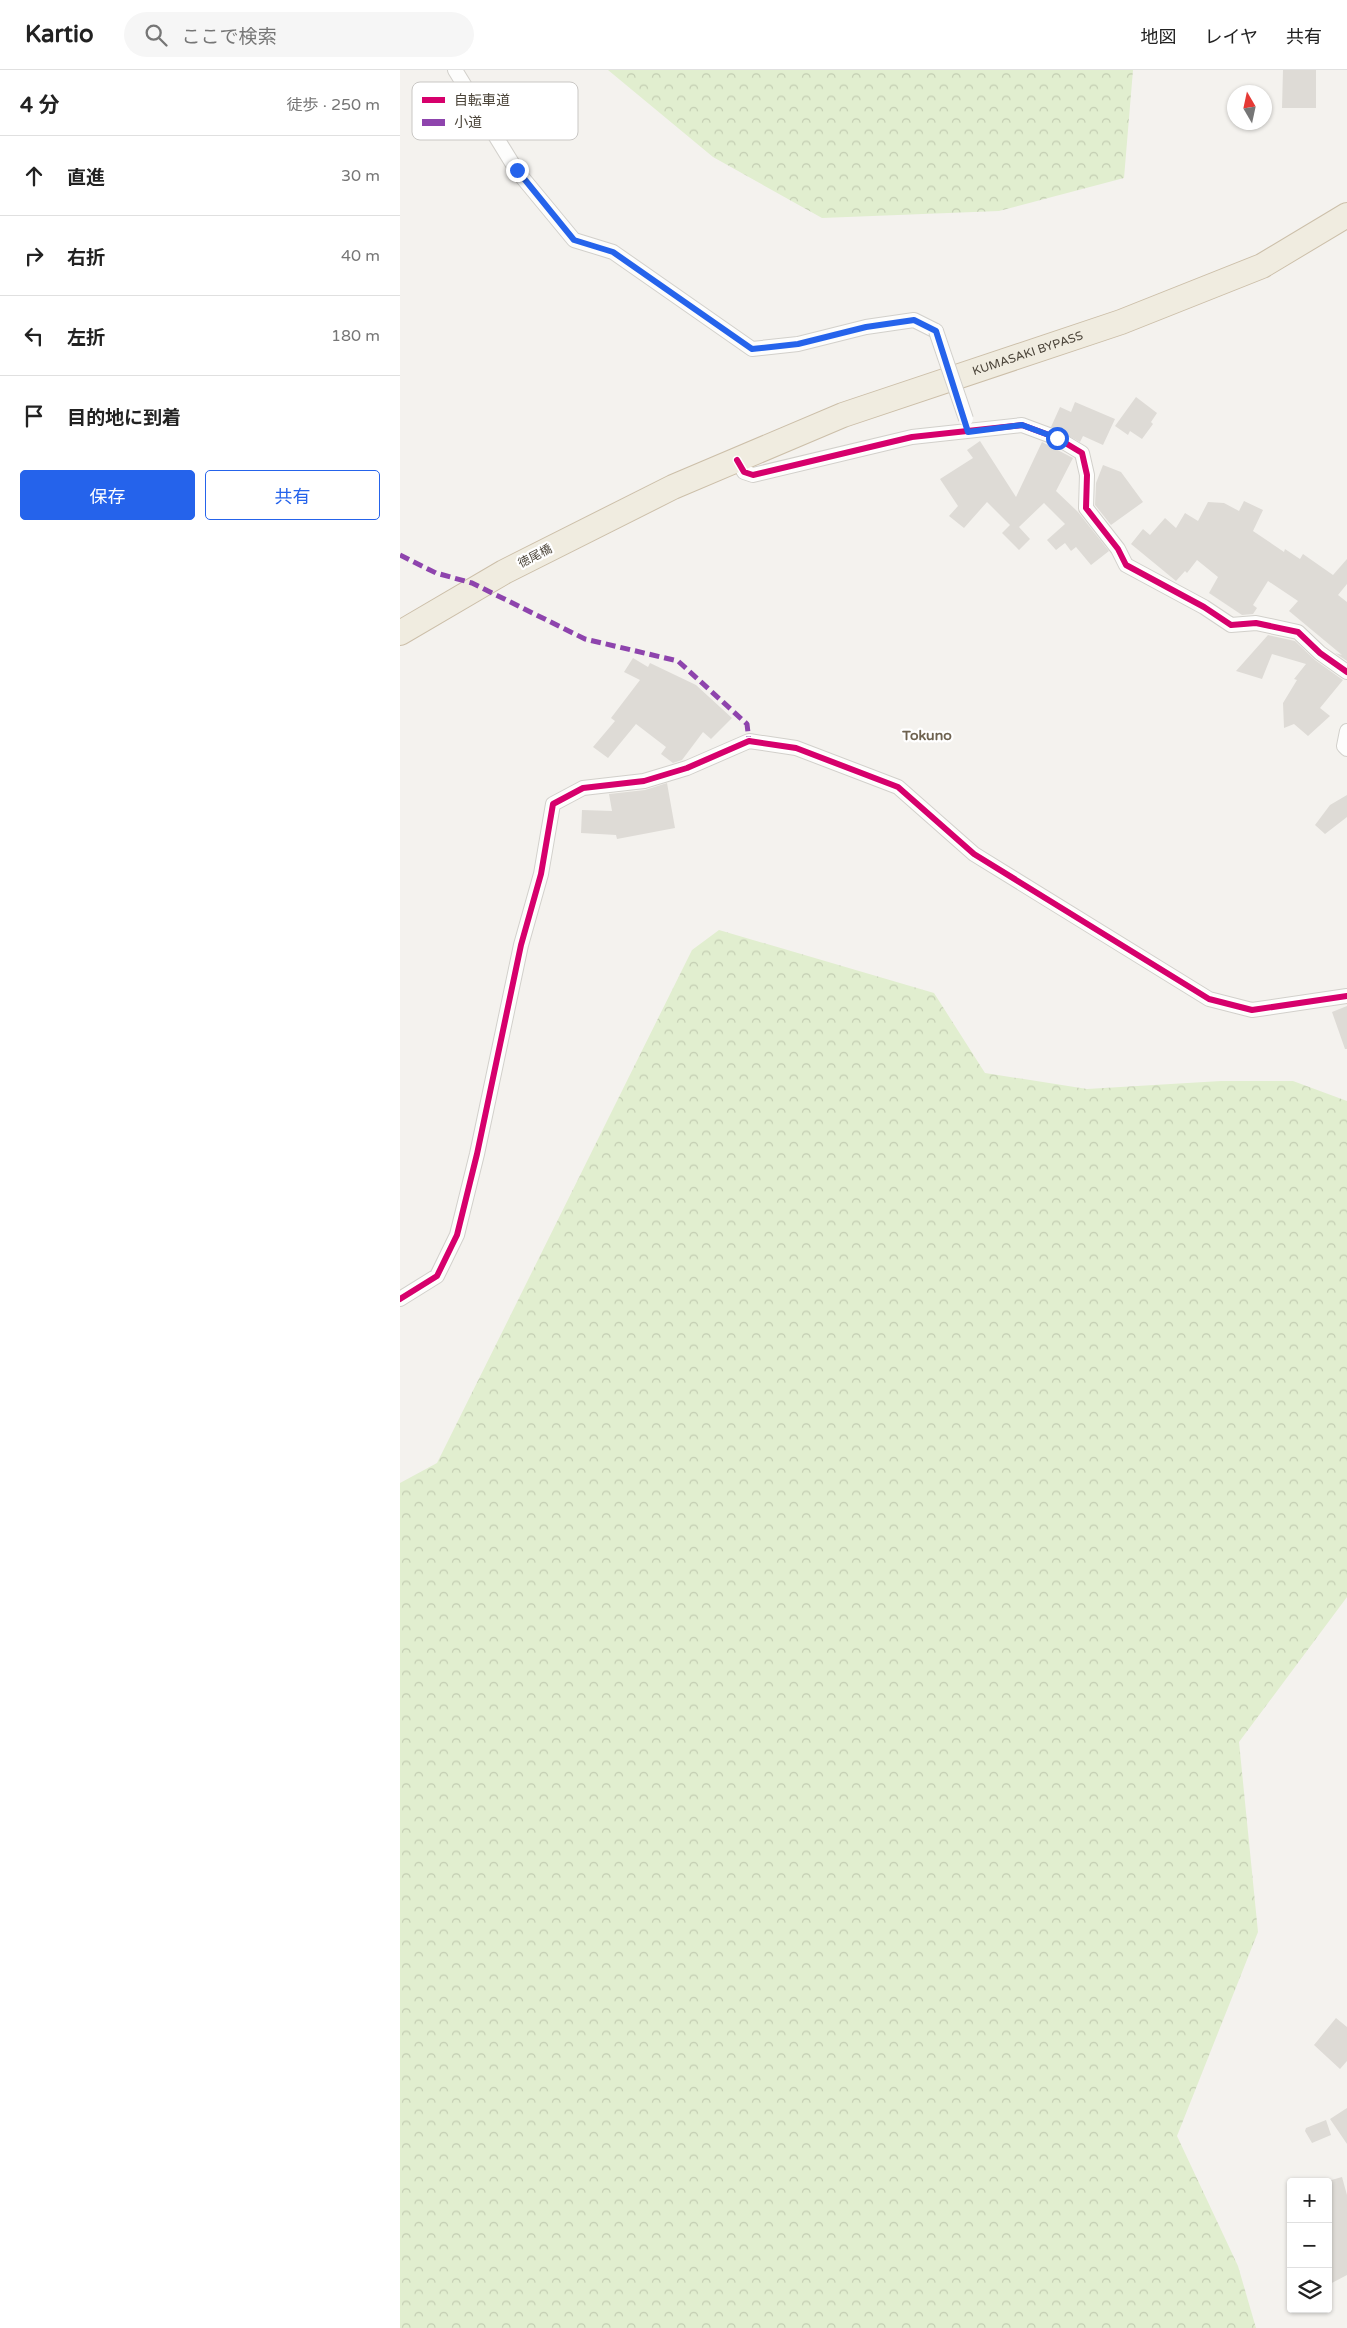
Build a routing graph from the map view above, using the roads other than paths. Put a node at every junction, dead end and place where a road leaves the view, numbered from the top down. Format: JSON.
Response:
{"nodes":[{"id":1,"x":455,"y":70,"type":"edge"},
{"id":2,"x":462,"y":82,"type":"edge"},
{"id":3,"x":498,"y":140,"type":"edge"},
{"id":4,"x":1347,"y":215,"type":"edge"},
{"id":5,"x":967,"y":425,"type":"junction"},
{"id":6,"x":737,"y":460,"type":"junction"},
{"id":7,"x":673,"y":487,"type":"joint"},
{"id":8,"x":400,"y":633,"type":"edge"},
{"id":9,"x":1347,"y":672,"type":"edge"},
{"id":10,"x":1347,"y":731,"type":"edge"},
{"id":11,"x":1347,"y":749,"type":"edge"},
{"id":12,"x":1347,"y":996,"type":"edge"},
{"id":13,"x":400,"y":1299,"type":"edge"}],
"edges":[{"from":1,"to":2,"type":"street","bridge":true},
{"from":3,"to":5,"type":"street","bridge":true},
{"from":4,"to":6,"type":"highway","name":"KUMASAKI BYPASS"},
{"from":5,"to":6,"type":"street"},
{"from":5,"to":9,"type":"street"},
{"from":6,"to":7,"type":"highway","name":"KUMASAKI BYPASS"},
{"from":7,"to":8,"type":"highway","name":"徳尾橋"},
{"from":10,"to":11,"type":"street"},
{"from":12,"to":13,"type":"street"}]}
